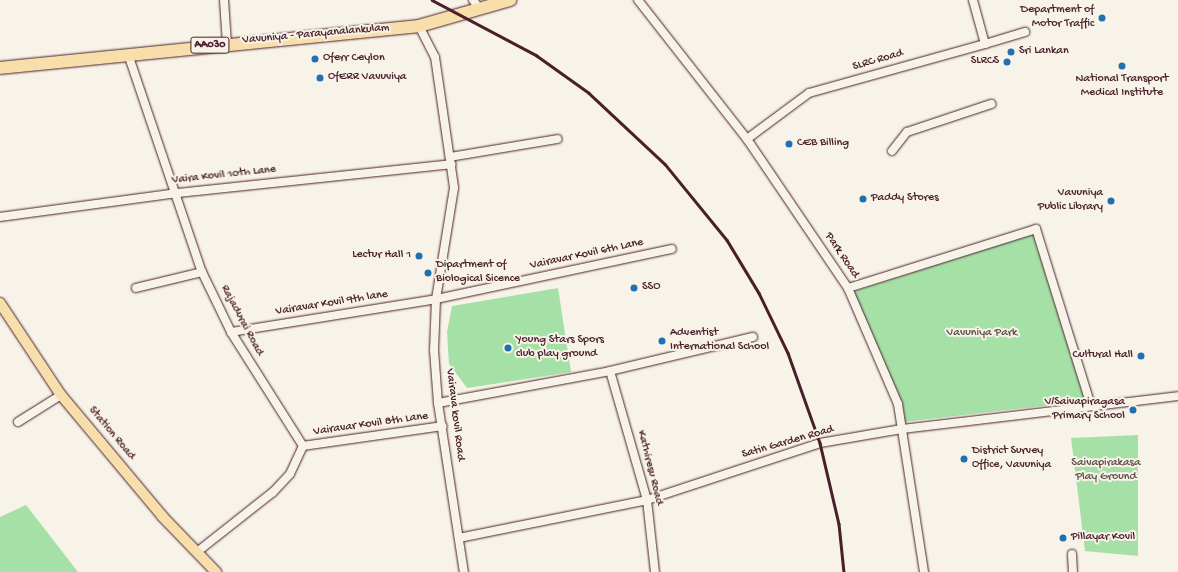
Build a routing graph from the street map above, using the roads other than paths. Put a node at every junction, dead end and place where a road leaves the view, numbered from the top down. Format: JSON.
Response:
{"nodes":[{"id":1,"x":224,"y":0,"type":"edge"},
{"id":2,"x":510,"y":0,"type":"edge"},
{"id":3,"x":638,"y":0,"type":"edge"},
{"id":4,"x":973,"y":0,"type":"edge"},
{"id":5,"x":476,"y":4,"type":"edge"},
{"id":6,"x":419,"y":26,"type":"junction"},
{"id":7,"x":1025,"y":32,"type":"dead end"},
{"id":8,"x":227,"y":44,"type":"junction"},
{"id":9,"x":985,"y":44,"type":"junction"},
{"id":10,"x":128,"y":54,"type":"junction"},
{"id":11,"x":0,"y":68,"type":"edge"},
{"id":12,"x":991,"y":104,"type":"dead end"},
{"id":13,"x":558,"y":139,"type":"dead end"},
{"id":14,"x":747,"y":140,"type":"junction"},
{"id":15,"x":892,"y":151,"type":"dead end"},
{"id":16,"x":451,"y":160,"type":"junction"},
{"id":17,"x":177,"y":193,"type":"junction"},
{"id":18,"x":0,"y":216,"type":"edge"},
{"id":19,"x":672,"y":249,"type":"dead end"},
{"id":20,"x":202,"y":272,"type":"junction"},
{"id":21,"x":136,"y":288,"type":"dead end"},
{"id":22,"x":848,"y":288,"type":"junction"},
{"id":23,"x":436,"y":299,"type":"junction"},
{"id":24,"x":0,"y":303,"type":"edge"},
{"id":25,"x":231,"y":332,"type":"junction"},
{"id":26,"x":753,"y":338,"type":"dead end"},
{"id":27,"x":610,"y":371,"type":"junction"},
{"id":28,"x":61,"y":395,"type":"junction"},
{"id":29,"x":1178,"y":396,"type":"edge"},
{"id":30,"x":438,"y":403,"type":"junction"},
{"id":31,"x":1091,"y":406,"type":"junction"},
{"id":32,"x":18,"y":422,"type":"dead end"},
{"id":33,"x":442,"y":426,"type":"junction"},
{"id":34,"x":902,"y":429,"type":"junction"},
{"id":35,"x":303,"y":446,"type":"junction"},
{"id":36,"x":647,"y":500,"type":"junction"},
{"id":37,"x":459,"y":538,"type":"junction"},
{"id":38,"x":196,"y":552,"type":"junction"},
{"id":39,"x":1072,"y":554,"type":"dead end"},
{"id":40,"x":216,"y":572,"type":"edge"},
{"id":41,"x":464,"y":572,"type":"edge"},
{"id":42,"x":655,"y":572,"type":"edge"},
{"id":43,"x":924,"y":572,"type":"edge"},
{"id":44,"x":1073,"y":572,"type":"edge"}],
"edges":[{"from":1,"to":8,"type":"street"},
{"from":2,"to":5,"type":"highway","name":"Vavuniya - Parayanalankulam","number":"AA030"},
{"from":3,"to":14,"type":"street","name":"Park Road"},
{"from":4,"to":9,"type":"street"},
{"from":5,"to":6,"type":"highway","name":"Vavuniya - Parayanalankulam","number":"AA030"},
{"from":6,"to":8,"type":"highway","name":"Vavuniya - Parayanalankulam","number":"AA030"},
{"from":6,"to":16,"type":"street","name":"Vairava kovil Road"},
{"from":7,"to":9,"type":"street","name":"SLRC Road"},
{"from":8,"to":10,"type":"highway","name":"Vavuniya - Parayanalankulam","number":"AA030"},
{"from":9,"to":14,"type":"street","name":"SLRC Road"},
{"from":10,"to":11,"type":"highway","name":"Vavuniya - Parayanalankulam","number":"AA030"},
{"from":10,"to":17,"type":"street","name":"Rajadurai Road"},
{"from":12,"to":15,"type":"street"},
{"from":13,"to":16,"type":"street","name":"Vaira Kovil 10th Lane"},
{"from":14,"to":22,"type":"street","name":"Park Road"},
{"from":16,"to":17,"type":"street","name":"Vaira Kovil 10th Lane"},
{"from":16,"to":23,"type":"street","name":"Vairava kovil Road"},
{"from":17,"to":18,"type":"street","name":"Vaira Kovil 10th Lane"},
{"from":17,"to":20,"type":"street","name":"Rajadurai Road"},
{"from":19,"to":23,"type":"street","name":"Vairavar Kovil 6th Lane"},
{"from":20,"to":21,"type":"street"},
{"from":20,"to":25,"type":"street","name":"Rajadurai Road"},
{"from":22,"to":31,"type":"street"},
{"from":22,"to":34,"type":"street","name":"Park Road"},
{"from":23,"to":25,"type":"street","name":"Vairavar Kovil 9th lane"},
{"from":23,"to":30,"type":"street","name":"Vairava kovil Road"},
{"from":24,"to":28,"type":"main road","name":"Station Road"},
{"from":25,"to":35,"type":"street","name":"Rajadurai Road"},
{"from":26,"to":27,"type":"street"},
{"from":27,"to":30,"type":"street"},
{"from":27,"to":36,"type":"street","name":"Kathiresu Road"},
{"from":28,"to":32,"type":"street"},
{"from":28,"to":38,"type":"main road","name":"Station Road"},
{"from":29,"to":31,"type":"street","name":"Satin Garden Road"},
{"from":30,"to":33,"type":"street","name":"Vairava kovil Road"},
{"from":31,"to":34,"type":"street","name":"Satin Garden Road"},
{"from":33,"to":35,"type":"street","name":"Vairavar Kovil 8th Lane"},
{"from":33,"to":37,"type":"street","name":"Vairava kovil Road"},
{"from":34,"to":36,"type":"street","name":"Satin Garden Road"},
{"from":34,"to":43,"type":"street","name":"Park Road"},
{"from":35,"to":38,"type":"street"},
{"from":36,"to":37,"type":"street","name":"Satin Garden Road"},
{"from":36,"to":42,"type":"street","name":"Kathiresu Road"},
{"from":37,"to":41,"type":"street","name":"Vairava kovil Road"},
{"from":38,"to":40,"type":"main road","name":"Station Road"},
{"from":39,"to":44,"type":"street"}]}
